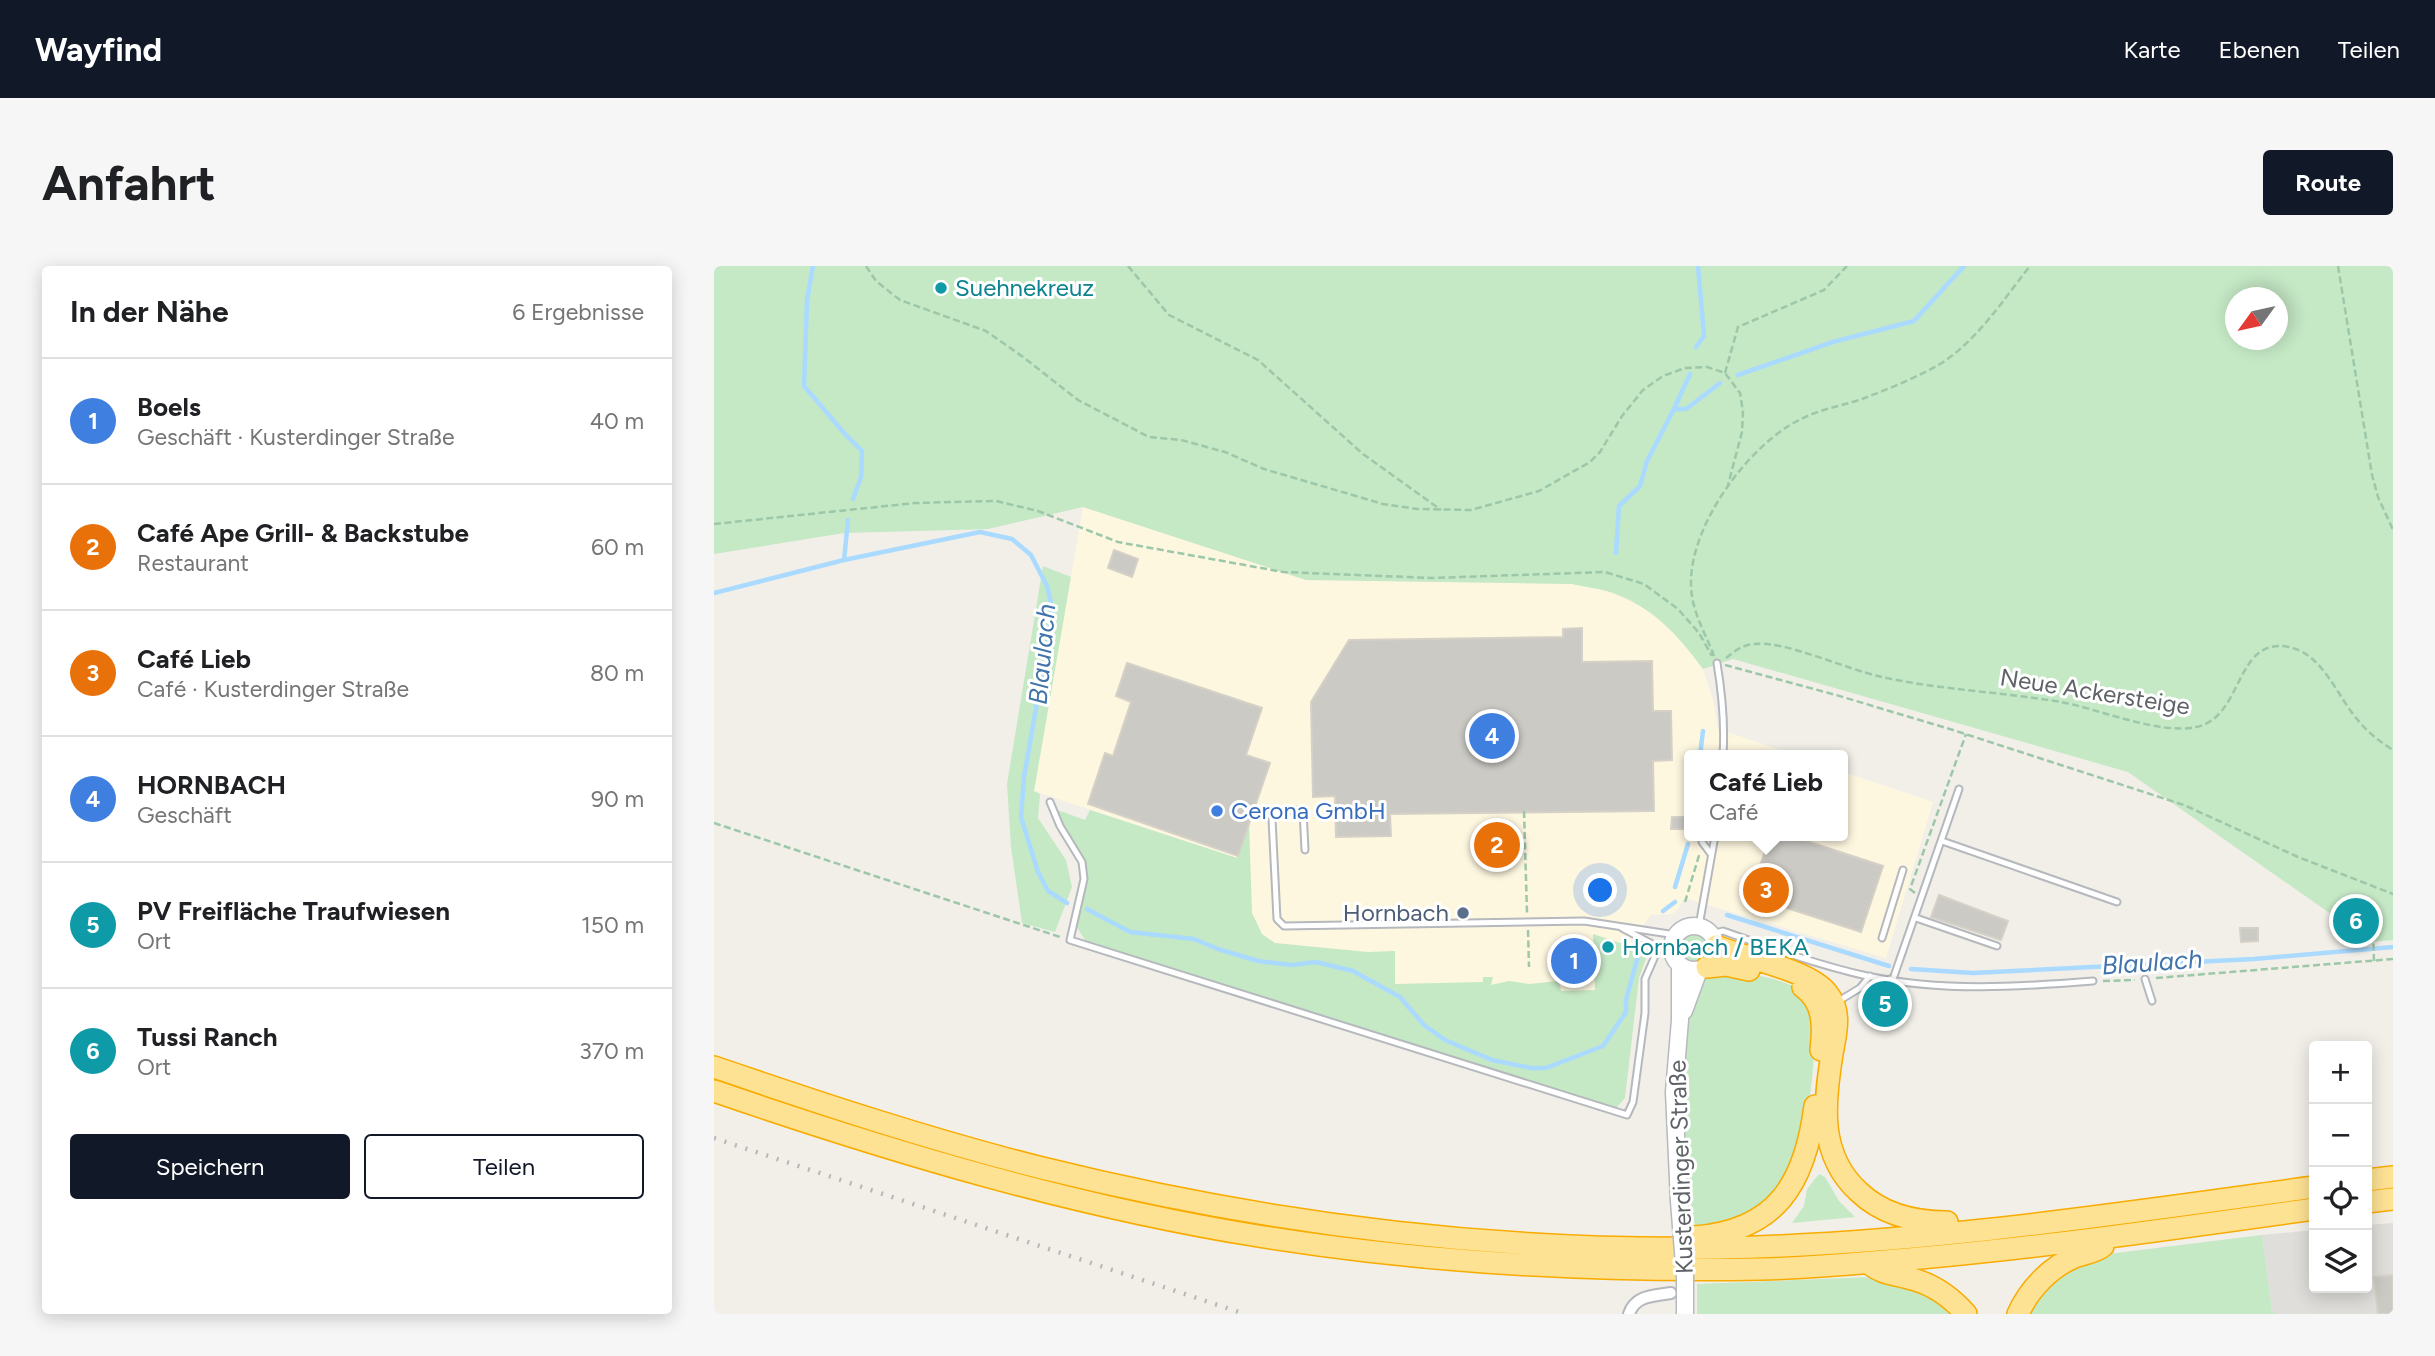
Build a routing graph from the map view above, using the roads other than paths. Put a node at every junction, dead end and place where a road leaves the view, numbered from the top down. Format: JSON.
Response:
{"nodes":[{"id":1,"x":1717,"y":663,"type":"road end"},
{"id":2,"x":1723,"y":750,"type":"edge"},
{"id":3,"x":1959,"y":789,"type":"dead end"},
{"id":4,"x":1050,"y":802,"type":"dead end"},
{"id":5,"x":1703,"y":841,"type":"edge"},
{"id":6,"x":1714,"y":841,"type":"edge"},
{"id":7,"x":1942,"y":841,"type":"junction"},
{"id":8,"x":1305,"y":850,"type":"dead end"},
{"id":9,"x":1712,"y":854,"type":"junction"},
{"id":10,"x":1903,"y":870,"type":"dead end"},
{"id":11,"x":2117,"y":902,"type":"dead end"},
{"id":12,"x":1916,"y":918,"type":"junction"},
{"id":13,"x":1622,"y":928,"type":"junction"},
{"id":14,"x":1676,"y":935,"type":"junction"},
{"id":15,"x":1709,"y":935,"type":"junction"},
{"id":16,"x":1882,"y":937,"type":"dead end"},
{"id":17,"x":1997,"y":946,"type":"dead end"},
{"id":18,"x":1671,"y":956,"type":"junction"},
{"id":19,"x":1795,"y":965,"type":"junction"},
{"id":20,"x":1703,"y":968,"type":"junction"},
{"id":21,"x":1870,"y":976,"type":"junction"},
{"id":22,"x":1892,"y":979,"type":"junction"},
{"id":23,"x":2145,"y":979,"type":"road end"},
{"id":24,"x":2093,"y":981,"type":"road end"},
{"id":25,"x":1887,"y":997,"type":"dead end"},
{"id":26,"x":2152,"y":1001,"type":"dead end"},
{"id":27,"x":1835,"y":1004,"type":"junction"},
{"id":28,"x":1680,"y":1020,"type":"junction"},
{"id":29,"x":714,"y":1067,"type":"edge"},
{"id":30,"x":714,"y":1091,"type":"edge"},
{"id":31,"x":2393,"y":1177,"type":"edge"},
{"id":32,"x":2372,"y":1179,"type":"edge"},
{"id":33,"x":2309,"y":1188,"type":"edge"},
{"id":34,"x":2393,"y":1199,"type":"edge"},
{"id":35,"x":2372,"y":1201,"type":"edge"},
{"id":36,"x":2309,"y":1210,"type":"edge"},
{"id":37,"x":2032,"y":1224,"type":"junction"},
{"id":38,"x":2116,"y":1236,"type":"junction"},
{"id":39,"x":1650,"y":1248,"type":"junction"},
{"id":40,"x":1868,"y":1263,"type":"junction"},
{"id":41,"x":1671,"y":1293,"type":"dead end"},
{"id":42,"x":1629,"y":1314,"type":"edge"},
{"id":43,"x":1685,"y":1314,"type":"edge"},
{"id":44,"x":1966,"y":1314,"type":"edge"},
{"id":45,"x":2018,"y":1314,"type":"edge"}],
"edges":[{"from":1,"to":2,"type":"lane"},
{"from":3,"to":7,"type":"lane"},
{"from":4,"to":18,"type":"lane"},
{"from":5,"to":9,"type":"lane"},
{"from":6,"to":9,"type":"lane"},
{"from":7,"to":11,"type":"lane"},
{"from":7,"to":12,"type":"lane"},
{"from":8,"to":13,"type":"lane"},
{"from":9,"to":15,"type":"lane"},
{"from":10,"to":16,"type":"lane"},
{"from":12,"to":17,"type":"lane"},
{"from":12,"to":22,"type":"lane"},
{"from":13,"to":14,"type":"lane"},
{"from":13,"to":18,"type":"lane"},
{"from":14,"to":15,"type":"street"},
{"from":14,"to":18,"type":"street"},
{"from":15,"to":19,"type":"highway"},
{"from":15,"to":20,"type":"street"},
{"from":18,"to":20,"type":"street"},
{"from":18,"to":28,"type":"street","name":"Kusterdinger Straße"},
{"from":19,"to":21,"type":"lane"},
{"from":19,"to":27,"type":"highway"},
{"from":20,"to":28,"type":"street","name":"Kusterdinger Straße"},
{"from":20,"to":39,"type":"highway"},
{"from":21,"to":22,"type":"lane"},
{"from":21,"to":27,"type":"lane"},
{"from":22,"to":24,"type":"lane"},
{"from":22,"to":25,"type":"lane"},
{"from":23,"to":26,"type":"lane"},
{"from":27,"to":37,"type":"highway"},
{"from":28,"to":43,"type":"street","name":"Kusterdinger Straße","bridge":true},
{"from":29,"to":39,"type":"highway"},
{"from":30,"to":40,"type":"highway"},
{"from":31,"to":32,"type":"highway"},
{"from":33,"to":37,"type":"highway"},
{"from":34,"to":35,"type":"highway"},
{"from":36,"to":38,"type":"highway"},
{"from":37,"to":39,"type":"highway"},
{"from":38,"to":40,"type":"highway"},
{"from":38,"to":45,"type":"highway"},
{"from":40,"to":44,"type":"highway"},
{"from":41,"to":42,"type":"street"}]}
